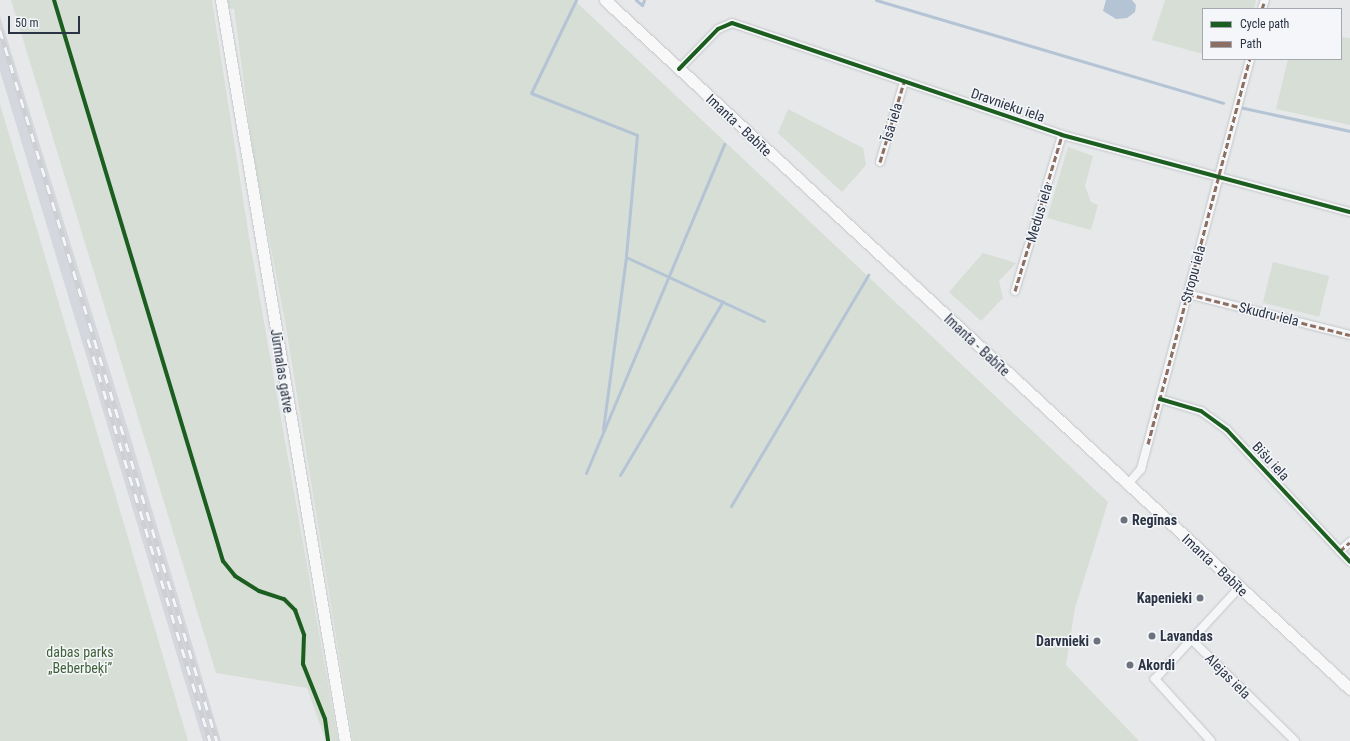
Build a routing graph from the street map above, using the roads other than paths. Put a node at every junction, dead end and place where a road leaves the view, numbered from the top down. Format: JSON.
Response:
{"nodes":[{"id":1,"x":221,"y":0,"type":"edge"},
{"id":2,"x":605,"y":0,"type":"edge"},
{"id":3,"x":1250,"y":60,"type":"edge"},
{"id":4,"x":679,"y":69,"type":"junction"},
{"id":5,"x":904,"y":82,"type":"junction"},
{"id":6,"x":1062,"y":135,"type":"junction"},
{"id":7,"x":880,"y":162,"type":"dead end"},
{"id":8,"x":1218,"y":178,"type":"junction"},
{"id":9,"x":1350,"y":212,"type":"edge"},
{"id":10,"x":1015,"y":291,"type":"dead end"},
{"id":11,"x":1188,"y":294,"type":"junction"},
{"id":12,"x":1350,"y":335,"type":"edge"},
{"id":13,"x":1160,"y":399,"type":"junction"},
{"id":14,"x":1128,"y":484,"type":"junction"},
{"id":15,"x":1350,"y":542,"type":"edge"},
{"id":16,"x":1340,"y":551,"type":"junction"},
{"id":17,"x":1350,"y":562,"type":"edge"},
{"id":18,"x":1240,"y":587,"type":"junction"},
{"id":19,"x":1192,"y":640,"type":"junction"},
{"id":20,"x":1350,"y":689,"type":"edge"},
{"id":21,"x":345,"y":741,"type":"edge"},
{"id":22,"x":1211,"y":741,"type":"edge"},
{"id":23,"x":1295,"y":741,"type":"edge"}],
"edges":[{"from":1,"to":21,"type":"main road","name":"Jūrmalas gatve"},
{"from":2,"to":4,"type":"main road","name":"Imanta - Babīte"},
{"from":3,"to":8,"type":"street","name":"Stropu iela"},
{"from":4,"to":5,"type":"street","name":"Dravnieku iela"},
{"from":4,"to":14,"type":"main road","name":"Imanta - Babīte"},
{"from":5,"to":6,"type":"street","name":"Dravnieku iela"},
{"from":5,"to":7,"type":"street","name":"Īsā iela"},
{"from":6,"to":8,"type":"street","name":"Dravnieku iela"},
{"from":6,"to":10,"type":"street","name":"Medus iela"},
{"from":8,"to":9,"type":"street","name":"Dravnieku iela"},
{"from":8,"to":11,"type":"street","name":"Stropu iela"},
{"from":11,"to":12,"type":"street","name":"Skudru iela"},
{"from":11,"to":13,"type":"street","name":"Stropu iela"},
{"from":13,"to":14,"type":"street","name":"Stropu iela"},
{"from":13,"to":16,"type":"street","name":"Bišu iela"},
{"from":14,"to":18,"type":"main road","name":"Imanta - Babīte"},
{"from":15,"to":16,"type":"street"},
{"from":16,"to":17,"type":"street","name":"Bišu iela"},
{"from":18,"to":19,"type":"street"},
{"from":18,"to":20,"type":"main road","name":"Imanta - Babīte"},
{"from":19,"to":22,"type":"street"},
{"from":19,"to":23,"type":"street","name":"Alejas iela"}]}
